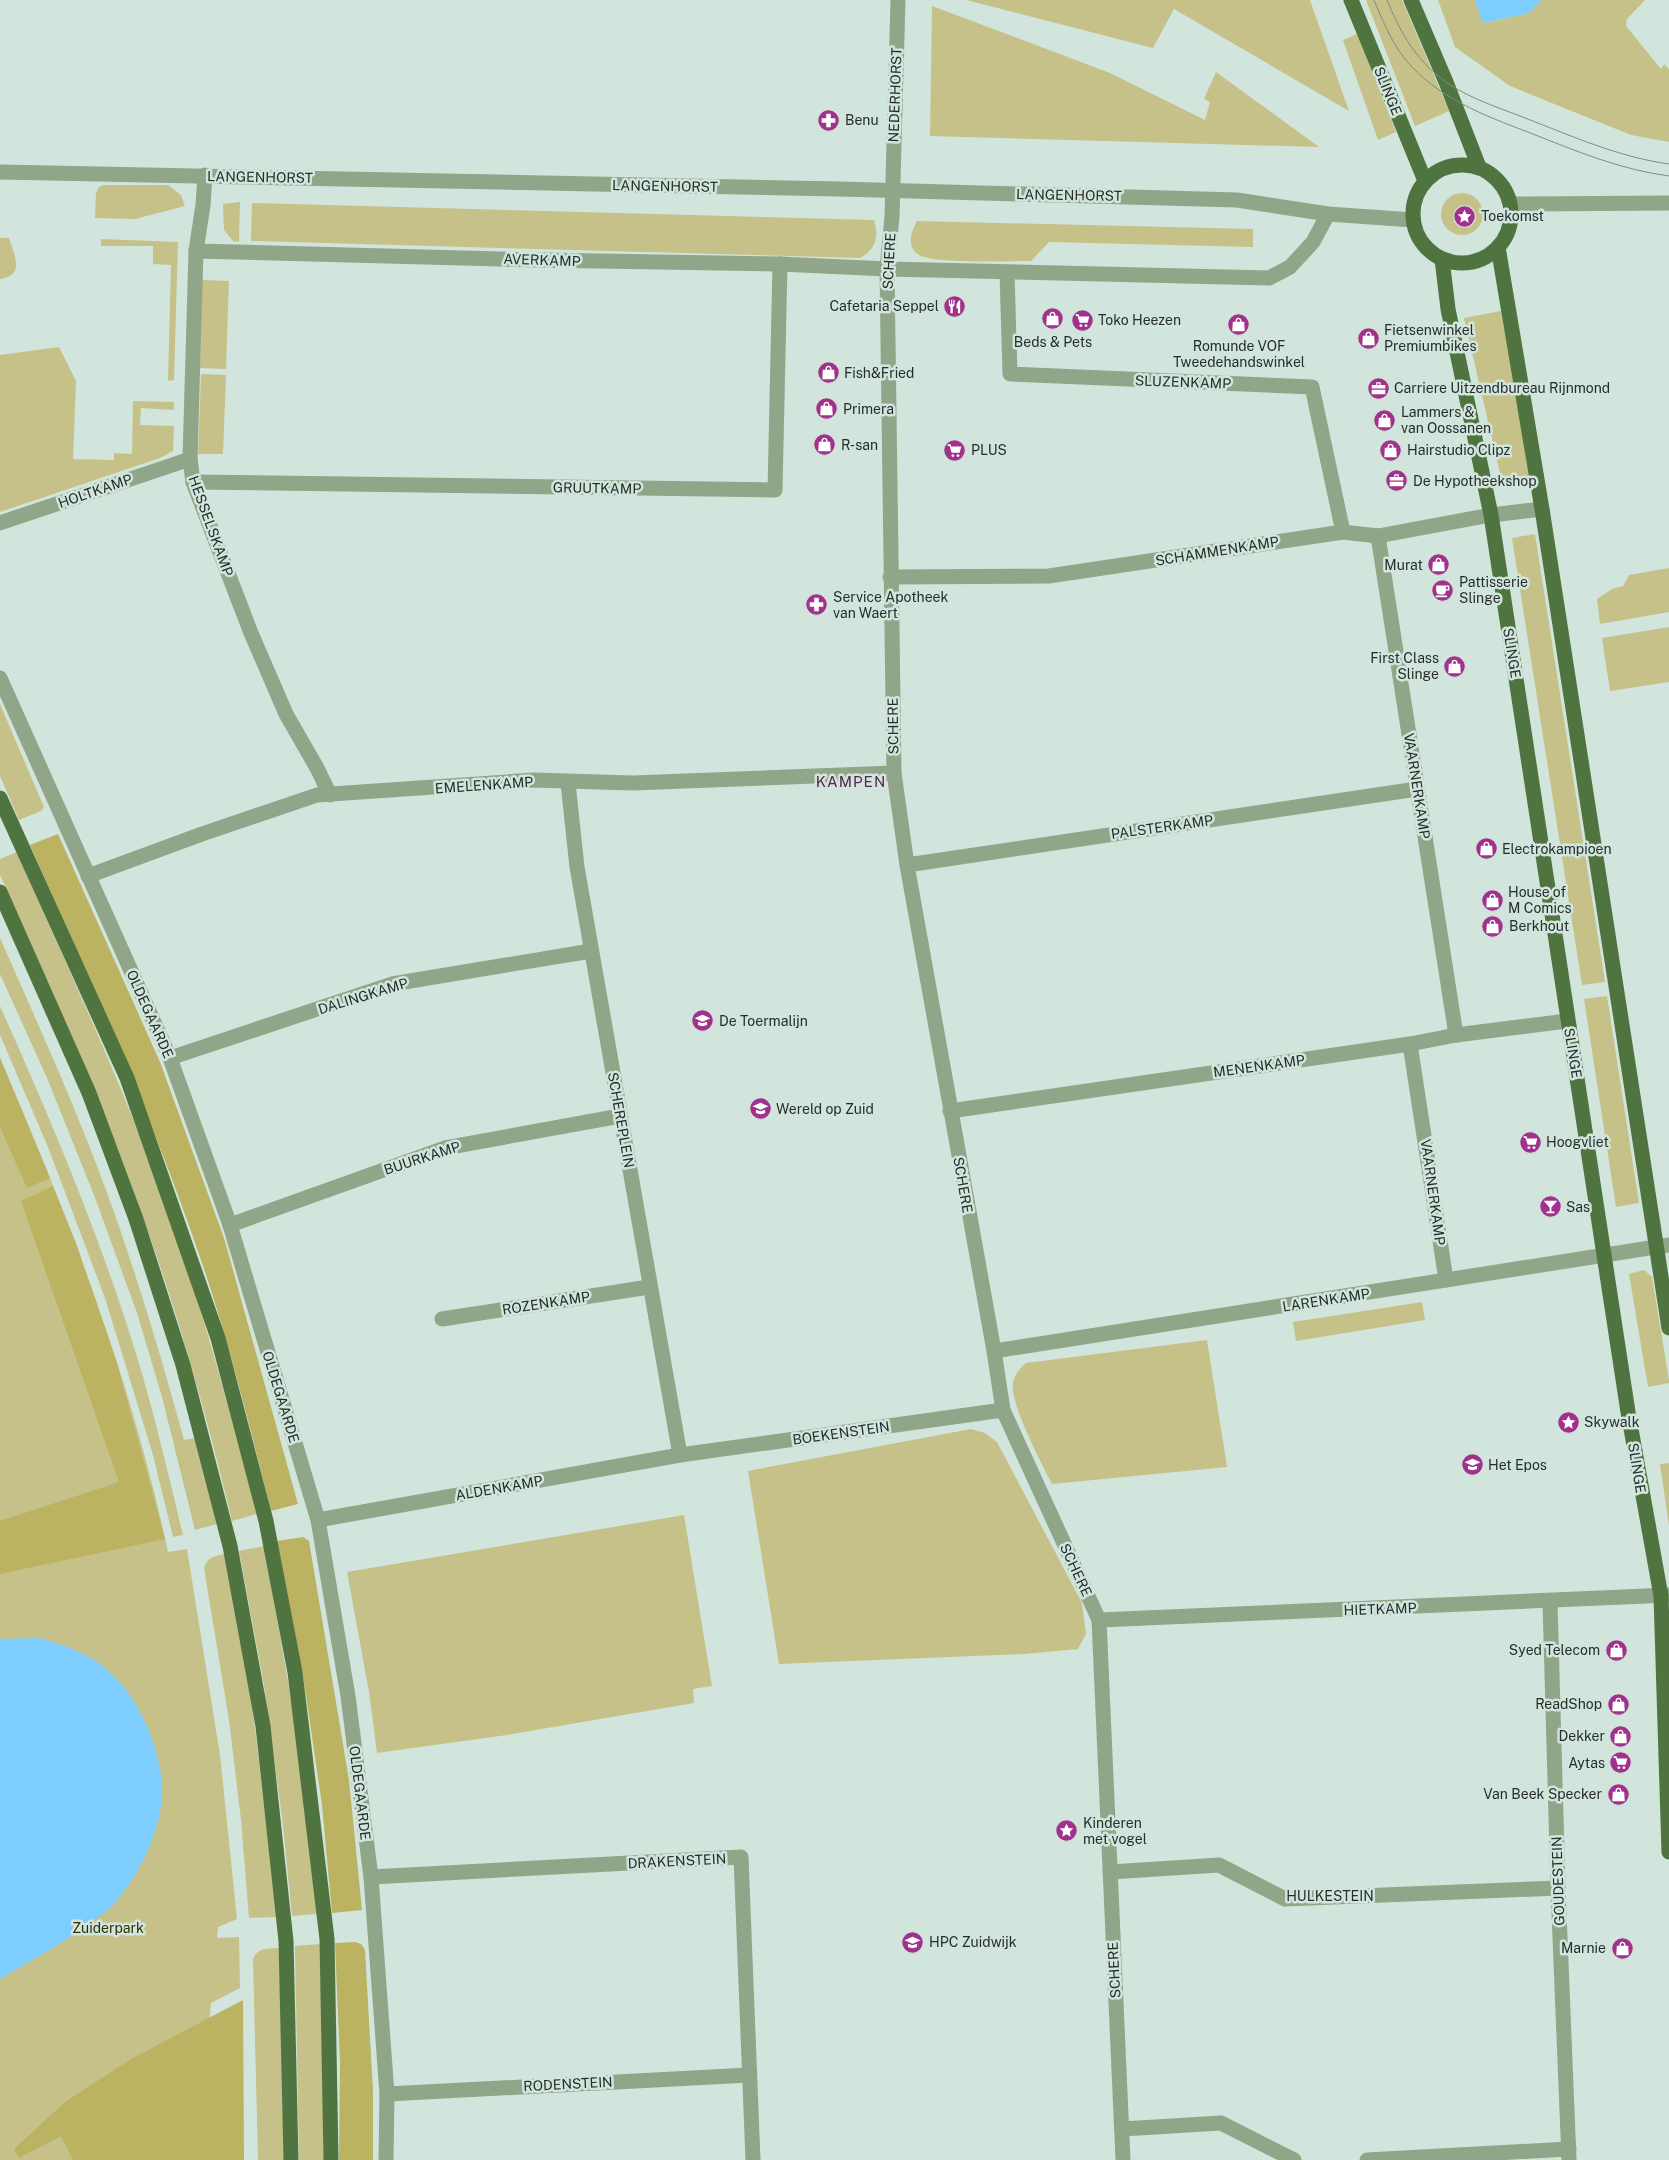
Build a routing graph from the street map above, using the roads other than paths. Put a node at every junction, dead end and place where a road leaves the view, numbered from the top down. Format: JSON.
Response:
{"nodes":[{"id":1,"x":898,"y":0,"type":"edge"},
{"id":2,"x":1350,"y":0,"type":"edge"},
{"id":3,"x":1411,"y":0,"type":"edge"},
{"id":4,"x":1479,"y":167,"type":"junction"},
{"id":5,"x":0,"y":172,"type":"edge"},
{"id":6,"x":205,"y":176,"type":"junction"},
{"id":7,"x":1425,"y":181,"type":"junction"},
{"id":8,"x":892,"y":191,"type":"junction"},
{"id":9,"x":1669,"y":203,"type":"edge"},
{"id":10,"x":1511,"y":204,"type":"junction"},
{"id":11,"x":1328,"y":214,"type":"junction"},
{"id":12,"x":1414,"y":220,"type":"junction"},
{"id":13,"x":1498,"y":248,"type":"junction"},
{"id":14,"x":196,"y":251,"type":"junction"},
{"id":15,"x":1442,"y":259,"type":"junction"},
{"id":16,"x":780,"y":264,"type":"junction"},
{"id":17,"x":887,"y":269,"type":"junction"},
{"id":18,"x":1007,"y":272,"type":"junction"},
{"id":19,"x":190,"y":459,"type":"junction"},
{"id":20,"x":193,"y":482,"type":"junction"},
{"id":21,"x":1542,"y":509,"type":"junction"},
{"id":22,"x":1491,"y":515,"type":"junction"},
{"id":23,"x":0,"y":524,"type":"edge"},
{"id":24,"x":1343,"y":532,"type":"junction"},
{"id":25,"x":1378,"y":536,"type":"junction"},
{"id":26,"x":890,"y":577,"type":"junction"},
{"id":27,"x":0,"y":678,"type":"edge"},
{"id":28,"x":894,"y":772,"type":"junction"},
{"id":29,"x":568,"y":783,"type":"junction"},
{"id":30,"x":1417,"y":789,"type":"junction"},
{"id":31,"x":330,"y":795,"type":"junction"},
{"id":32,"x":0,"y":798,"type":"edge"},
{"id":33,"x":907,"y":865,"type":"junction"},
{"id":34,"x":88,"y":876,"type":"junction"},
{"id":35,"x":0,"y":892,"type":"edge"},
{"id":36,"x":592,"y":951,"type":"junction"},
{"id":37,"x":1568,"y":1021,"type":"junction"},
{"id":38,"x":1456,"y":1036,"type":"junction"},
{"id":39,"x":1410,"y":1044,"type":"junction"},
{"id":40,"x":170,"y":1058,"type":"junction"},
{"id":41,"x":950,"y":1111,"type":"junction"},
{"id":42,"x":620,"y":1116,"type":"junction"},
{"id":43,"x":230,"y":1225,"type":"junction"},
{"id":44,"x":1663,"y":1246,"type":"edge"},
{"id":45,"x":1605,"y":1255,"type":"junction"},
{"id":46,"x":1446,"y":1280,"type":"junction"},
{"id":47,"x":649,"y":1287,"type":"junction"},
{"id":48,"x":442,"y":1319,"type":"dead end"},
{"id":49,"x":1669,"y":1328,"type":"edge"},
{"id":50,"x":994,"y":1351,"type":"junction"},
{"id":51,"x":1003,"y":1410,"type":"junction"},
{"id":52,"x":680,"y":1456,"type":"junction"},
{"id":53,"x":318,"y":1520,"type":"junction"},
{"id":54,"x":1665,"y":1596,"type":"edge"},
{"id":55,"x":1550,"y":1602,"type":"junction"},
{"id":56,"x":1099,"y":1620,"type":"junction"},
{"id":57,"x":1669,"y":1852,"type":"edge"},
{"id":58,"x":1110,"y":1872,"type":"junction"},
{"id":59,"x":370,"y":1877,"type":"junction"},
{"id":60,"x":1558,"y":1888,"type":"junction"},
{"id":61,"x":749,"y":2075,"type":"junction"},
{"id":62,"x":387,"y":2094,"type":"junction"},
{"id":63,"x":1122,"y":2129,"type":"junction"},
{"id":64,"x":1569,"y":2155,"type":"edge"},
{"id":65,"x":291,"y":2160,"type":"edge"},
{"id":66,"x":331,"y":2160,"type":"edge"},
{"id":67,"x":386,"y":2160,"type":"edge"},
{"id":68,"x":753,"y":2160,"type":"edge"},
{"id":69,"x":1123,"y":2160,"type":"edge"},
{"id":70,"x":1294,"y":2160,"type":"edge"},
{"id":71,"x":1366,"y":2160,"type":"edge"}],
"edges":[{"from":1,"to":8,"type":"street","name":"NEDERHORST"},
{"from":2,"to":7,"type":"main road","name":"SLINGE"},
{"from":3,"to":4,"type":"main road"},
{"from":4,"to":7,"type":"main road"},
{"from":4,"to":10,"type":"main road"},
{"from":5,"to":6,"type":"street","name":"LANGENHORST"},
{"from":6,"to":8,"type":"street","name":"LANGENHORST"},
{"from":6,"to":14,"type":"street","name":"HESSELSKAMP"},
{"from":7,"to":12,"type":"main road"},
{"from":8,"to":11,"type":"street","name":"LANGENHORST"},
{"from":8,"to":17,"type":"street","name":"SCHERE"},
{"from":9,"to":10,"type":"street"},
{"from":10,"to":13,"type":"main road"},
{"from":11,"to":12,"type":"street","name":"LANGENHORST"},
{"from":11,"to":18,"type":"street"},
{"from":12,"to":15,"type":"main road"},
{"from":13,"to":15,"type":"main road"},
{"from":13,"to":21,"type":"main road"},
{"from":14,"to":16,"type":"street","name":"AVERKAMP"},
{"from":14,"to":19,"type":"street","name":"HESSELSKAMP"},
{"from":15,"to":22,"type":"main road","name":"SLINGE"},
{"from":16,"to":17,"type":"street","name":"AVERKAMP"},
{"from":16,"to":20,"type":"street","name":"GRUUTKAMP"},
{"from":17,"to":18,"type":"street"},
{"from":17,"to":26,"type":"street","name":"SCHERE"},
{"from":18,"to":24,"type":"street","name":"SLUZENKAMP"},
{"from":19,"to":20,"type":"street","name":"HESSELSKAMP"},
{"from":19,"to":23,"type":"street","name":"HOLTKAMP"},
{"from":20,"to":31,"type":"street","name":"HESSELSKAMP"},
{"from":21,"to":22,"type":"street","name":"SCHAMMENKAMP"},
{"from":21,"to":44,"type":"main road"},
{"from":22,"to":25,"type":"street","name":"SCHAMMENKAMP"},
{"from":22,"to":37,"type":"main road","name":"SLINGE"},
{"from":24,"to":25,"type":"street","name":"SCHAMMENKAMP"},
{"from":24,"to":26,"type":"street","name":"SCHAMMENKAMP"},
{"from":25,"to":30,"type":"street","name":"VAARNERKAMP"},
{"from":26,"to":28,"type":"street","name":"SCHERE"},
{"from":27,"to":34,"type":"street","name":"OLDEGAARDE"},
{"from":28,"to":29,"type":"street","name":"EMELENKAMP"},
{"from":28,"to":33,"type":"street","name":"SCHERE"},
{"from":29,"to":31,"type":"street","name":"EMELENKAMP"},
{"from":29,"to":36,"type":"street","name":"SCHEREPLEIN"},
{"from":30,"to":33,"type":"street","name":"PALSTERKAMP"},
{"from":30,"to":38,"type":"street","name":"VAARNERKAMP"},
{"from":31,"to":34,"type":"street","name":"EMELENKAMP"},
{"from":32,"to":66,"type":"main road"},
{"from":33,"to":41,"type":"street","name":"SCHERE"},
{"from":34,"to":40,"type":"street","name":"OLDEGAARDE"},
{"from":35,"to":65,"type":"main road"},
{"from":36,"to":40,"type":"street","name":"DALINGKAMP"},
{"from":36,"to":42,"type":"street","name":"SCHEREPLEIN"},
{"from":37,"to":38,"type":"street","name":"MENENKAMP"},
{"from":37,"to":45,"type":"main road","name":"SLINGE"},
{"from":38,"to":39,"type":"street","name":"MENENKAMP"},
{"from":39,"to":41,"type":"street","name":"MENENKAMP"},
{"from":39,"to":46,"type":"street","name":"VAARNERKAMP"},
{"from":40,"to":43,"type":"street","name":"OLDEGAARDE"},
{"from":41,"to":50,"type":"street","name":"SCHERE"},
{"from":42,"to":43,"type":"street","name":"BUURKAMP"},
{"from":42,"to":47,"type":"street","name":"SCHEREPLEIN"},
{"from":43,"to":53,"type":"street","name":"OLDEGAARDE"},
{"from":44,"to":45,"type":"street","name":"LARENKAMP"},
{"from":44,"to":49,"type":"main road"},
{"from":45,"to":46,"type":"street","name":"LARENKAMP"},
{"from":45,"to":54,"type":"main road","name":"SLINGE"},
{"from":46,"to":50,"type":"street","name":"LARENKAMP"},
{"from":47,"to":48,"type":"street","name":"ROZENKAMP"},
{"from":47,"to":52,"type":"street","name":"SCHEREPLEIN"},
{"from":50,"to":51,"type":"street","name":"SCHERE"},
{"from":51,"to":52,"type":"street","name":"BOEKENSTEIN"},
{"from":51,"to":56,"type":"street","name":"SCHERE"},
{"from":52,"to":53,"type":"street","name":"ALDENKAMP"},
{"from":53,"to":59,"type":"street","name":"OLDEGAARDE"},
{"from":54,"to":55,"type":"street","name":"HIETKAMP"},
{"from":54,"to":57,"type":"main road","name":"SLINGE"},
{"from":55,"to":56,"type":"street","name":"HIETKAMP"},
{"from":55,"to":60,"type":"street","name":"GOUDESTEIN"},
{"from":56,"to":58,"type":"street","name":"SCHERE"},
{"from":58,"to":60,"type":"street","name":"HULKESTEIN"},
{"from":58,"to":63,"type":"street","name":"SCHERE"},
{"from":59,"to":61,"type":"street","name":"DRAKENSTEIN"},
{"from":59,"to":62,"type":"street","name":"OLDEGAARDE"},
{"from":60,"to":64,"type":"street","name":"GOUDESTEIN"},
{"from":61,"to":62,"type":"street","name":"RODENSTEIN"},
{"from":61,"to":68,"type":"street","name":"DRAKENSTEIN"},
{"from":62,"to":67,"type":"street","name":"OLDEGAARDE"},
{"from":63,"to":69,"type":"street","name":"SCHERE"},
{"from":63,"to":70,"type":"street"},
{"from":64,"to":71,"type":"street"}]}
